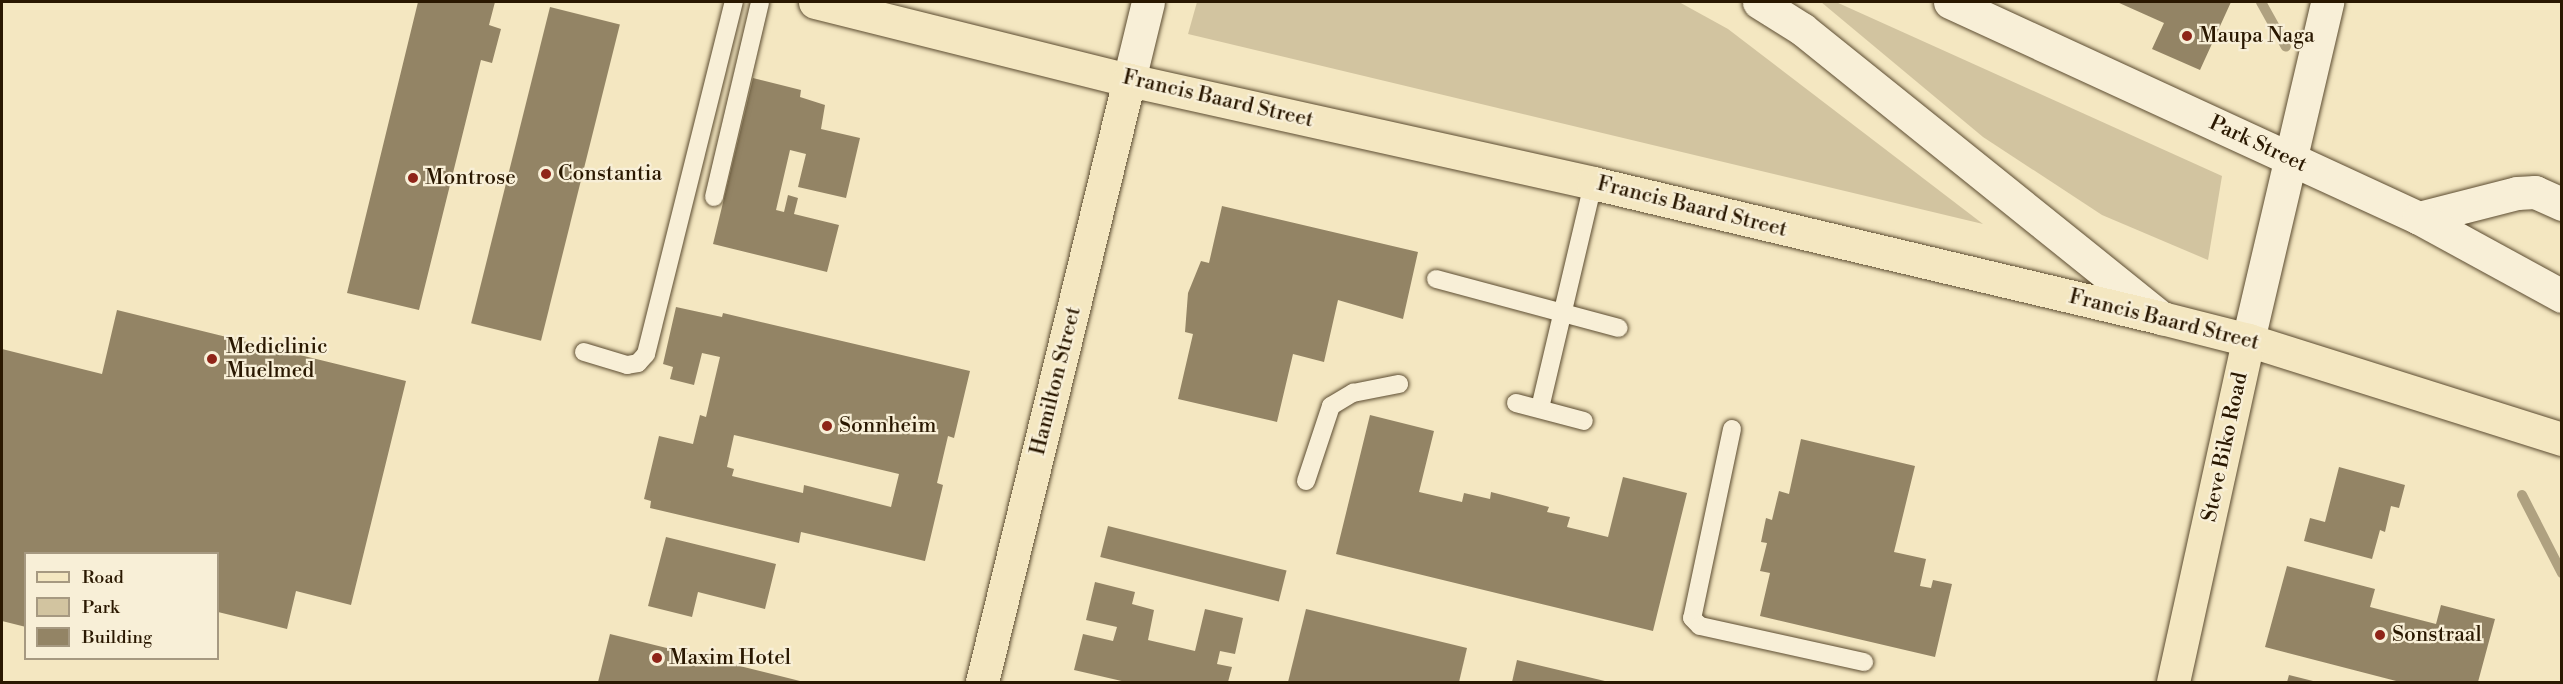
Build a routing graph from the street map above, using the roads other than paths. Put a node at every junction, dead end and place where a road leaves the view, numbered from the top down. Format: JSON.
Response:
{"nodes":[{"id":1,"x":735,"y":2,"type":"edge"},
{"id":2,"x":760,"y":2,"type":"edge"},
{"id":3,"x":815,"y":2,"type":"edge"},
{"id":4,"x":1148,"y":2,"type":"edge"},
{"id":5,"x":1759,"y":2,"type":"edge"},
{"id":6,"x":1950,"y":2,"type":"edge"},
{"id":7,"x":2327,"y":2,"type":"edge"},
{"id":8,"x":858,"y":7,"type":"edge"},
{"id":9,"x":1129,"y":80,"type":"junction"},
{"id":10,"x":2291,"y":159,"type":"junction"},
{"id":11,"x":1593,"y":183,"type":"junction"},
{"id":12,"x":714,"y":197,"type":"dead end"},
{"id":13,"x":2562,"y":204,"type":"edge"},
{"id":14,"x":2419,"y":218,"type":"junction"},
{"id":15,"x":1437,"y":279,"type":"dead end"},
{"id":16,"x":2562,"y":296,"type":"edge"},
{"id":17,"x":1565,"y":311,"type":"junction"},
{"id":18,"x":2162,"y":318,"type":"junction"},
{"id":19,"x":1619,"y":328,"type":"dead end"},
{"id":20,"x":2248,"y":340,"type":"junction"},
{"id":21,"x":584,"y":352,"type":"dead end"},
{"id":22,"x":1399,"y":384,"type":"dead end"},
{"id":23,"x":1516,"y":403,"type":"dead end"},
{"id":24,"x":1540,"y":408,"type":"junction"},
{"id":25,"x":1584,"y":421,"type":"dead end"},
{"id":26,"x":1732,"y":429,"type":"dead end"},
{"id":27,"x":2562,"y":439,"type":"edge"},
{"id":28,"x":1306,"y":482,"type":"dead end"},
{"id":29,"x":1864,"y":662,"type":"dead end"},
{"id":30,"x":982,"y":682,"type":"edge"},
{"id":31,"x":2173,"y":682,"type":"edge"}],
"edges":[{"from":1,"to":21,"type":"lane"},
{"from":2,"to":12,"type":"lane"},
{"from":3,"to":8,"type":"main road","name":"Francis Baard Street"},
{"from":4,"to":9,"type":"street"},
{"from":5,"to":18,"type":"street"},
{"from":6,"to":10,"type":"street","name":"Park Street"},
{"from":7,"to":10,"type":"street","name":"Steve Biko Road"},
{"from":8,"to":9,"type":"main road","name":"Francis Baard Street"},
{"from":9,"to":11,"type":"main road","name":"Francis Baard Street"},
{"from":9,"to":30,"type":"main road","name":"Hamilton Street"},
{"from":10,"to":14,"type":"street","name":"Park Street"},
{"from":10,"to":20,"type":"street","name":"Steve Biko Road"},
{"from":11,"to":17,"type":"lane"},
{"from":11,"to":18,"type":"main road","name":"Francis Baard Street"},
{"from":13,"to":14,"type":"street"},
{"from":14,"to":16,"type":"street","name":"Park Street"},
{"from":15,"to":17,"type":"lane"},
{"from":17,"to":19,"type":"lane"},
{"from":17,"to":24,"type":"lane"},
{"from":18,"to":20,"type":"main road","name":"Francis Baard Street"},
{"from":20,"to":27,"type":"main road","name":"Francis Baard Street"},
{"from":20,"to":31,"type":"main road","name":"Steve Biko Road"},
{"from":22,"to":28,"type":"lane"},
{"from":23,"to":24,"type":"lane"},
{"from":24,"to":25,"type":"lane"},
{"from":26,"to":29,"type":"lane"}]}
